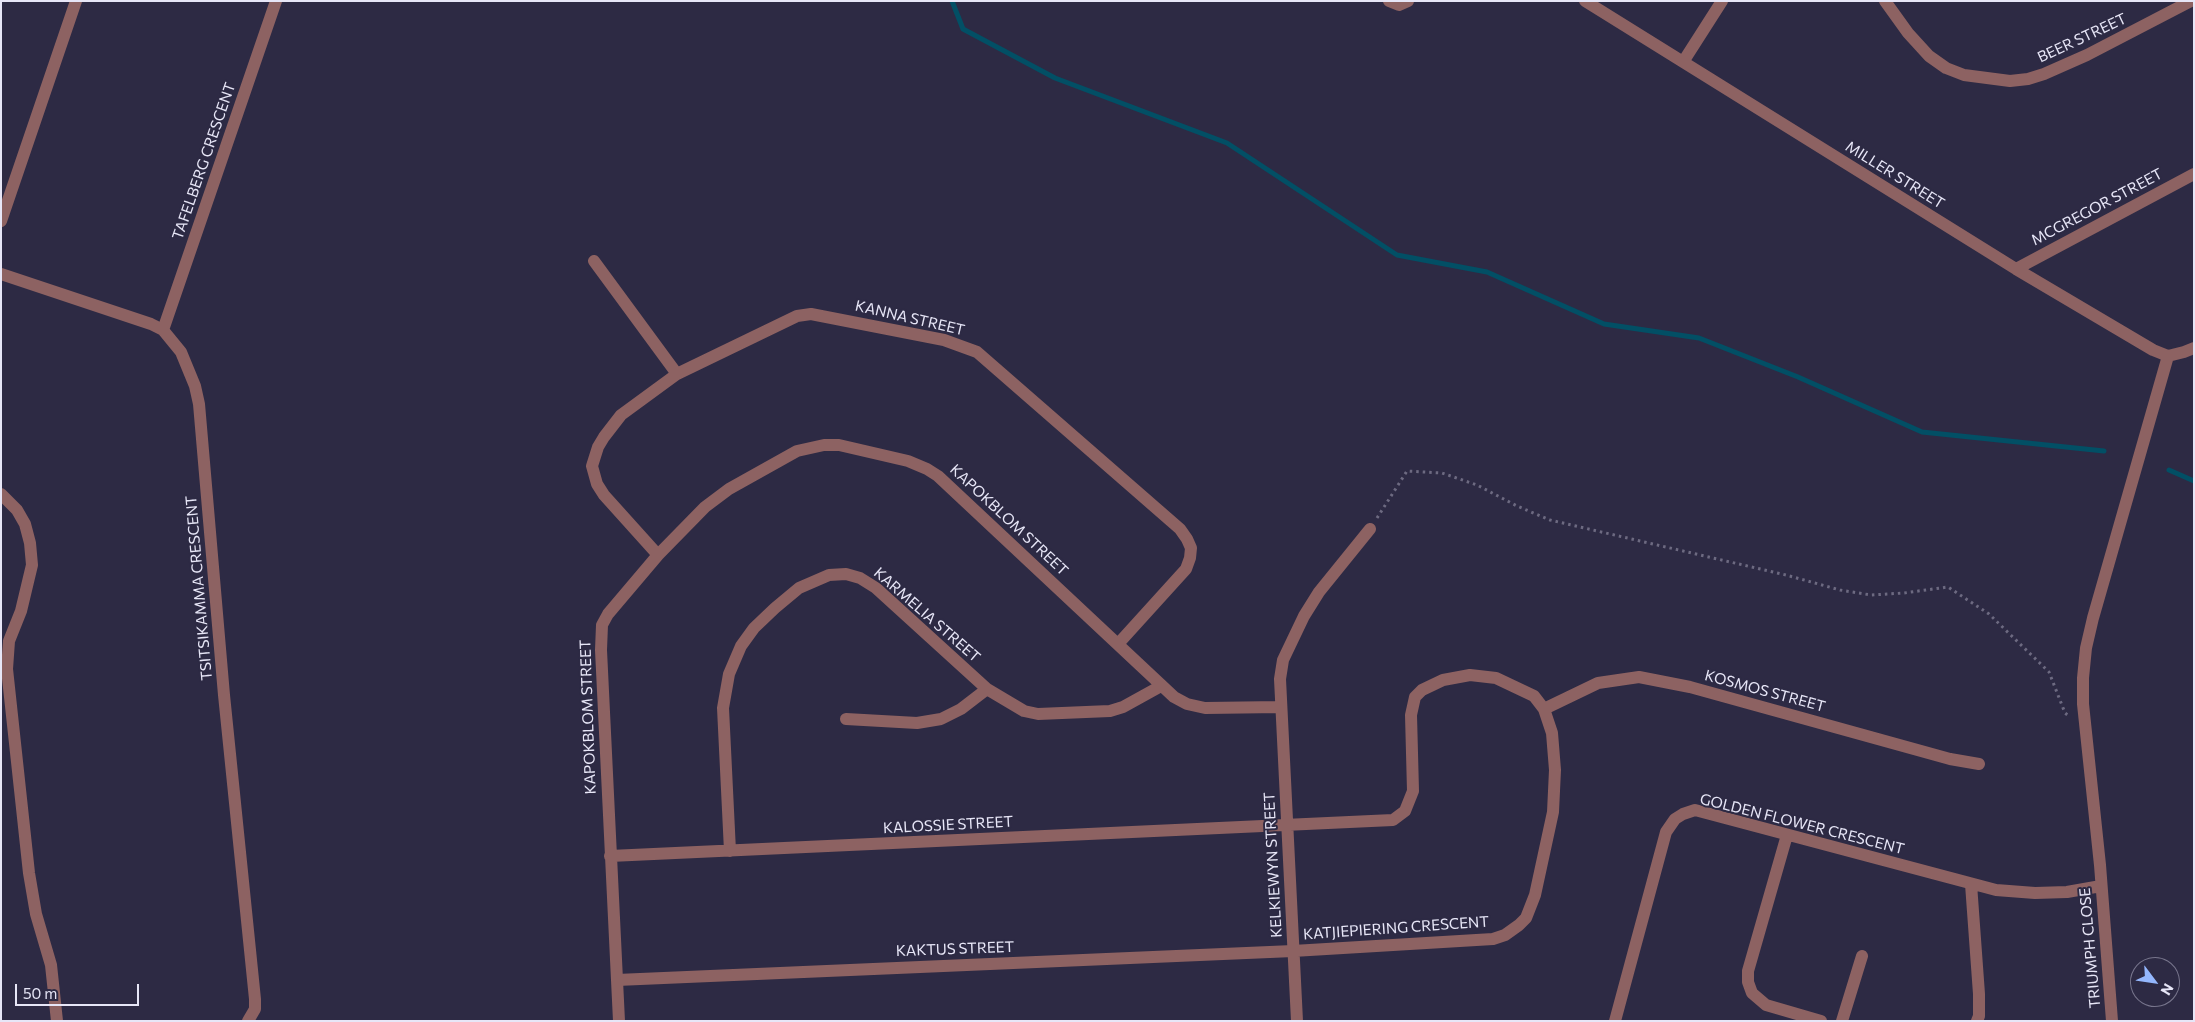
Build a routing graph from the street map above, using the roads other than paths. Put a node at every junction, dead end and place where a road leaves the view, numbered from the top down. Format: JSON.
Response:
{"nodes":[{"id":1,"x":76,"y":1,"type":"edge"},
{"id":2,"x":276,"y":1,"type":"edge"},
{"id":3,"x":1389,"y":1,"type":"edge"},
{"id":4,"x":1408,"y":1,"type":"edge"},
{"id":5,"x":1584,"y":1,"type":"edge"},
{"id":6,"x":1722,"y":1,"type":"edge"},
{"id":7,"x":1885,"y":1,"type":"edge"},
{"id":8,"x":2191,"y":1,"type":"edge"},
{"id":9,"x":1683,"y":62,"type":"junction"},
{"id":10,"x":2194,"y":174,"type":"edge"},
{"id":11,"x":1,"y":221,"type":"edge"},
{"id":12,"x":594,"y":261,"type":"dead end"},
{"id":13,"x":2016,"y":269,"type":"junction"},
{"id":14,"x":1,"y":274,"type":"edge"},
{"id":15,"x":162,"y":330,"type":"junction"},
{"id":16,"x":2194,"y":348,"type":"edge"},
{"id":17,"x":2168,"y":356,"type":"junction"},
{"id":18,"x":677,"y":374,"type":"junction"},
{"id":19,"x":1,"y":494,"type":"edge"},
{"id":20,"x":1370,"y":529,"type":"road end"},
{"id":21,"x":658,"y":555,"type":"junction"},
{"id":22,"x":1118,"y":644,"type":"junction"},
{"id":23,"x":1161,"y":686,"type":"junction"},
{"id":24,"x":987,"y":689,"type":"junction"},
{"id":25,"x":1280,"y":707,"type":"junction"},
{"id":26,"x":1544,"y":709,"type":"junction"},
{"id":27,"x":846,"y":719,"type":"dead end"},
{"id":28,"x":1979,"y":764,"type":"dead end"},
{"id":29,"x":1287,"y":825,"type":"junction"},
{"id":30,"x":1786,"y":834,"type":"junction"},
{"id":31,"x":730,"y":851,"type":"junction"},
{"id":32,"x":610,"y":856,"type":"junction"},
{"id":33,"x":1971,"y":884,"type":"junction"},
{"id":34,"x":2101,"y":886,"type":"junction"},
{"id":35,"x":1293,"y":951,"type":"junction"},
{"id":36,"x":1862,"y":956,"type":"dead end"},
{"id":37,"x":617,"y":980,"type":"junction"},
{"id":38,"x":57,"y":1021,"type":"edge"},
{"id":39,"x":248,"y":1021,"type":"edge"},
{"id":40,"x":619,"y":1021,"type":"edge"},
{"id":41,"x":1297,"y":1021,"type":"edge"},
{"id":42,"x":1615,"y":1021,"type":"edge"},
{"id":43,"x":1821,"y":1021,"type":"edge"},
{"id":44,"x":1842,"y":1021,"type":"edge"},
{"id":45,"x":1977,"y":1021,"type":"edge"},
{"id":46,"x":2112,"y":1021,"type":"edge"}],
"edges":[{"from":1,"to":11,"type":"street"},
{"from":2,"to":15,"type":"street","name":"TAFELBERG CRESCENT"},
{"from":3,"to":4,"type":"street"},
{"from":5,"to":9,"type":"street","name":"MILLER STREET"},
{"from":6,"to":9,"type":"street"},
{"from":7,"to":8,"type":"street","name":"BEER STREET"},
{"from":9,"to":13,"type":"street","name":"MILLER STREET"},
{"from":10,"to":13,"type":"street","name":"MCGREGOR STREET"},
{"from":12,"to":18,"type":"street"},
{"from":13,"to":17,"type":"street","name":"MILLER STREET"},
{"from":14,"to":15,"type":"street","name":"TSITSIKAMMA CRESCENT"},
{"from":15,"to":39,"type":"street","name":"TSITSIKAMMA CRESCENT"},
{"from":16,"to":17,"type":"street"},
{"from":17,"to":34,"type":"street","name":"TRIUMPH CLOSE"},
{"from":18,"to":21,"type":"street","name":"KANNA STREET"},
{"from":18,"to":22,"type":"street","name":"KANNA STREET"},
{"from":19,"to":38,"type":"street"},
{"from":20,"to":25,"type":"street","name":"KELKIEWYN STREET"},
{"from":21,"to":22,"type":"street","name":"KAPOKBLOM STREET"},
{"from":21,"to":32,"type":"street","name":"KAPOKBLOM STREET"},
{"from":22,"to":23,"type":"street","name":"KAPOKBLOM STREET"},
{"from":23,"to":24,"type":"street","name":"KARMELIA STREET"},
{"from":23,"to":25,"type":"street","name":"KAPOKBLOM STREET"},
{"from":24,"to":27,"type":"street"},
{"from":24,"to":31,"type":"street","name":"KARMELIA STREET"},
{"from":25,"to":29,"type":"street","name":"KELKIEWYN STREET"},
{"from":26,"to":28,"type":"street","name":"KOSMOS STREET"},
{"from":26,"to":29,"type":"street","name":"KATJIEPIERING CRESCENT"},
{"from":26,"to":35,"type":"street","name":"KATJIEPIERING CRESCENT"},
{"from":29,"to":31,"type":"street","name":"KALOSSIE STREET"},
{"from":29,"to":35,"type":"street","name":"KELKIEWYN STREET"},
{"from":30,"to":33,"type":"street","name":"GOLDEN FLOWER CRESCENT"},
{"from":30,"to":42,"type":"street","name":"GOLDEN FLOWER CRESCENT"},
{"from":30,"to":43,"type":"street"},
{"from":31,"to":32,"type":"street","name":"KALOSSIE STREET"},
{"from":32,"to":37,"type":"street","name":"KAPOKBLOM STREET"},
{"from":33,"to":34,"type":"street","name":"GOLDEN FLOWER CRESCENT"},
{"from":33,"to":45,"type":"street"},
{"from":34,"to":46,"type":"street","name":"TRIUMPH CLOSE"},
{"from":35,"to":37,"type":"street","name":"KAKTUS STREET"},
{"from":35,"to":41,"type":"street","name":"KELKIEWYN STREET"},
{"from":36,"to":44,"type":"street"},
{"from":37,"to":40,"type":"street","name":"KAPOKBLOM STREET"}]}
